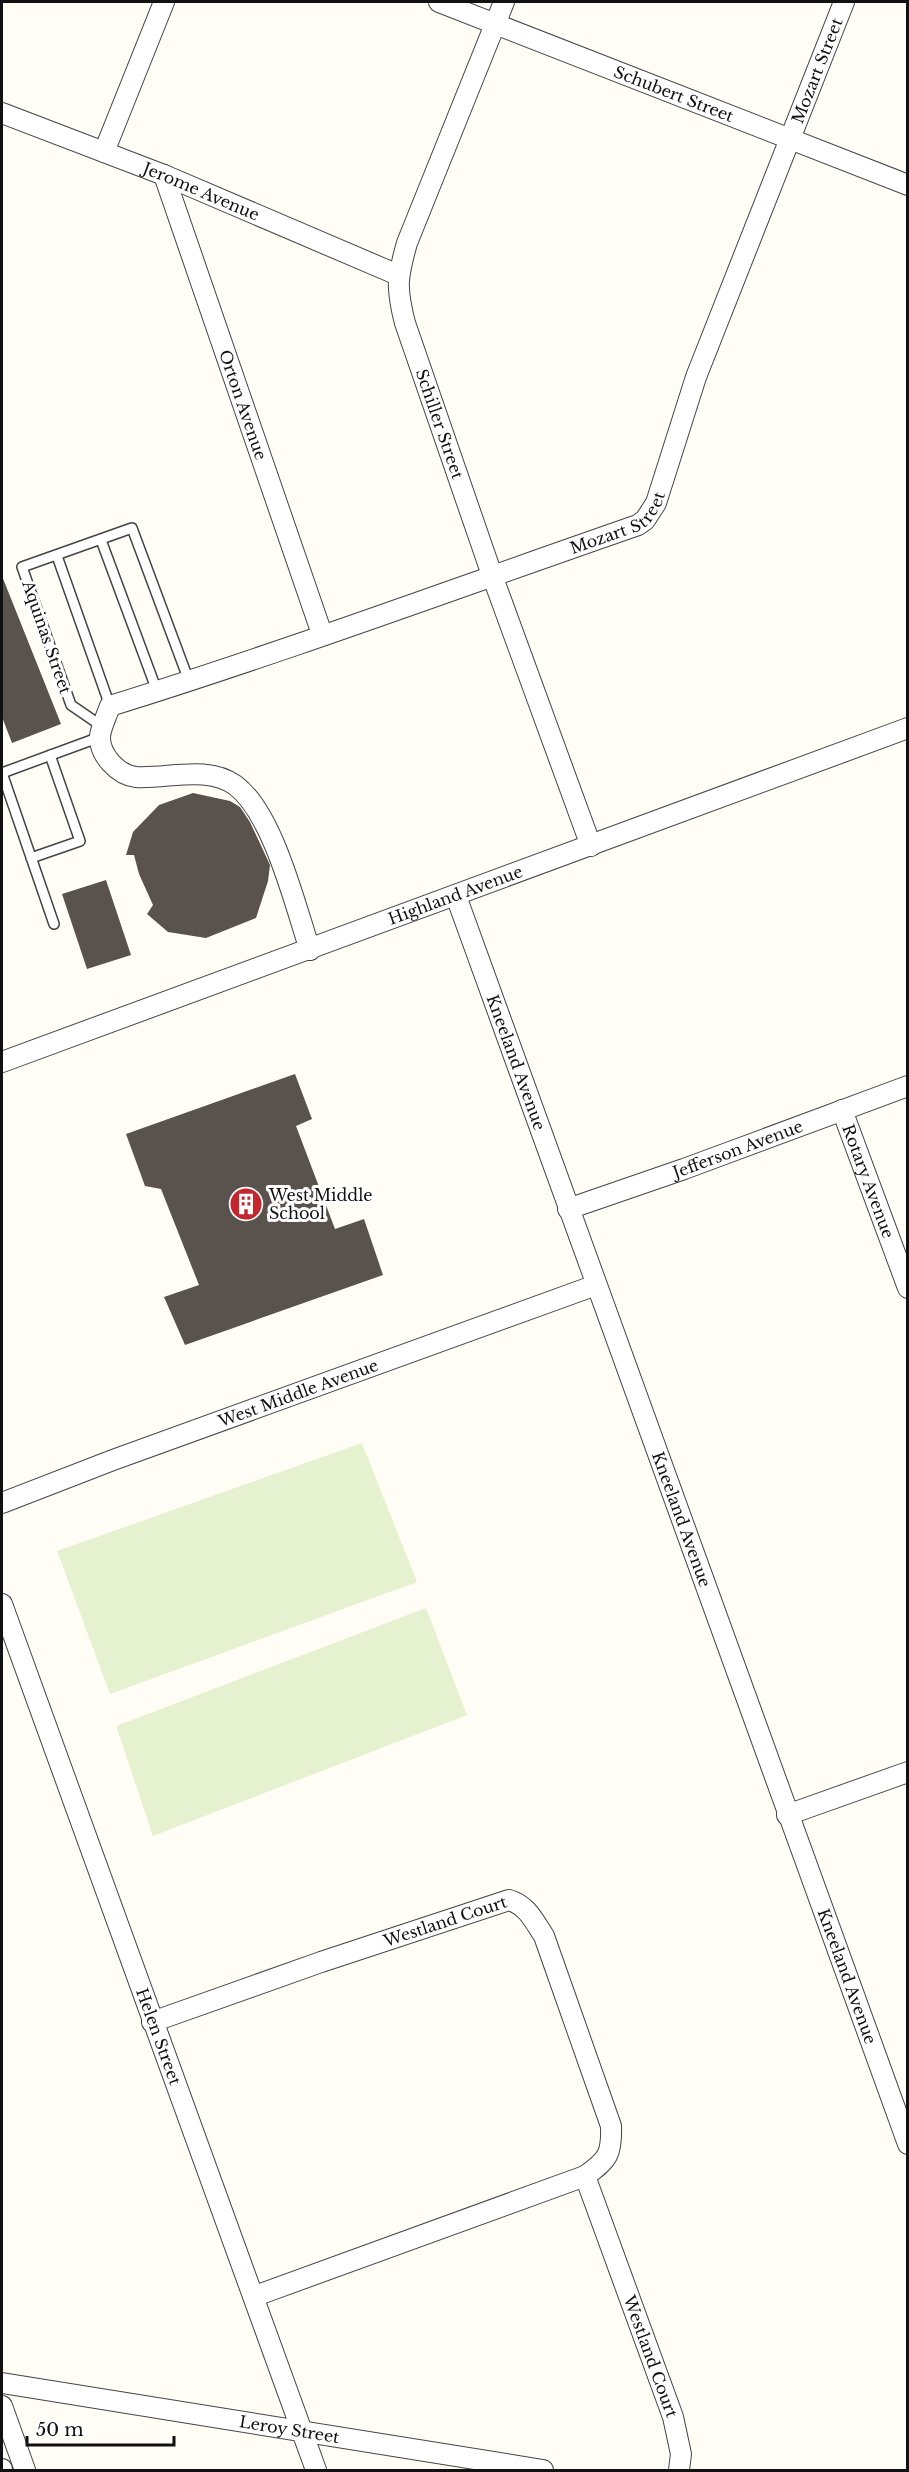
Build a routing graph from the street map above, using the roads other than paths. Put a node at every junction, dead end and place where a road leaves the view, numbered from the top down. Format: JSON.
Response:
{"nodes":[{"id":1,"x":164,"y":2,"type":"edge"},
{"id":2,"x":439,"y":2,"type":"edge"},
{"id":3,"x":504,"y":2,"type":"edge"},
{"id":4,"x":844,"y":2,"type":"edge"},
{"id":5,"x":495,"y":23,"type":"junction"},
{"id":6,"x":2,"y":112,"type":"edge"},
{"id":7,"x":790,"y":140,"type":"junction"},
{"id":8,"x":104,"y":152,"type":"junction"},
{"id":9,"x":164,"y":176,"type":"junction"},
{"id":10,"x":908,"y":185,"type":"edge"},
{"id":11,"x":398,"y":275,"type":"junction"},
{"id":12,"x":102,"y":540,"type":"junction"},
{"id":13,"x":57,"y":556,"type":"junction"},
{"id":14,"x":492,"y":575,"type":"junction"},
{"id":15,"x":322,"y":634,"type":"junction"},
{"id":16,"x":189,"y":681,"type":"junction"},
{"id":17,"x":157,"y":691,"type":"junction"},
{"id":18,"x":110,"y":706,"type":"junction"},
{"id":19,"x":908,"y":728,"type":"edge"},
{"id":20,"x":101,"y":732,"type":"junction"},
{"id":21,"x":50,"y":755,"type":"junction"},
{"id":22,"x":2,"y":773,"type":"edge"},
{"id":23,"x":591,"y":846,"type":"junction"},
{"id":24,"x":31,"y":858,"type":"junction"},
{"id":25,"x":456,"y":896,"type":"junction"},
{"id":26,"x":54,"y":924,"type":"dead end"},
{"id":27,"x":310,"y":950,"type":"junction"},
{"id":28,"x":2,"y":1062,"type":"edge"},
{"id":29,"x":908,"y":1086,"type":"edge"},
{"id":30,"x":842,"y":1110,"type":"junction"},
{"id":31,"x":568,"y":1209,"type":"junction"},
{"id":32,"x":596,"y":1285,"type":"junction"},
{"id":33,"x":908,"y":1287,"type":"edge"},
{"id":34,"x":2,"y":1503,"type":"edge"},
{"id":35,"x":2,"y":1604,"type":"edge"},
{"id":36,"x":908,"y":1772,"type":"edge"},
{"id":37,"x":787,"y":1815,"type":"junction"},
{"id":38,"x":152,"y":2022,"type":"junction"},
{"id":39,"x":908,"y":2144,"type":"edge"},
{"id":40,"x":585,"y":2176,"type":"junction"},
{"id":41,"x":255,"y":2296,"type":"junction"},
{"id":42,"x":2,"y":2383,"type":"edge"},
{"id":43,"x":2,"y":2406,"type":"edge"},
{"id":44,"x":302,"y":2431,"type":"junction"},
{"id":45,"x":26,"y":2470,"type":"edge"},
{"id":46,"x":316,"y":2470,"type":"edge"},
{"id":47,"x":543,"y":2470,"type":"edge"},
{"id":48,"x":679,"y":2470,"type":"edge"}],
"edges":[{"from":1,"to":8,"type":"street"},
{"from":2,"to":5,"type":"street","name":"Schubert Street"},
{"from":3,"to":5,"type":"street","name":"Schiller Street"},
{"from":4,"to":7,"type":"street","name":"Mozart Street"},
{"from":5,"to":7,"type":"street","name":"Schubert Street"},
{"from":5,"to":11,"type":"street","name":"Schiller Street"},
{"from":6,"to":8,"type":"street","name":"Jerome Avenue"},
{"from":7,"to":10,"type":"street","name":"Schubert Street"},
{"from":7,"to":14,"type":"street","name":"Mozart Street"},
{"from":8,"to":9,"type":"street","name":"Jerome Avenue"},
{"from":9,"to":11,"type":"street","name":"Jerome Avenue"},
{"from":9,"to":15,"type":"street","name":"Orton Avenue"},
{"from":11,"to":14,"type":"street","name":"Schiller Street"},
{"from":12,"to":13,"type":"lane","name":"Aquinas Street"},
{"from":12,"to":16,"type":"lane","name":"Aquinas Street"},
{"from":12,"to":17,"type":"lane"},
{"from":13,"to":18,"type":"lane"},
{"from":13,"to":20,"type":"lane","name":"Aquinas Street"},
{"from":14,"to":15,"type":"street","name":"Mozart Street"},
{"from":14,"to":23,"type":"street","name":"Schiller Street"},
{"from":15,"to":16,"type":"street","name":"Mozart Street"},
{"from":16,"to":17,"type":"street","name":"Mozart Street"},
{"from":17,"to":18,"type":"street","name":"Mozart Street"},
{"from":18,"to":20,"type":"street"},
{"from":19,"to":23,"type":"street","name":"Highland Avenue"},
{"from":20,"to":21,"type":"lane"},
{"from":20,"to":27,"type":"street"},
{"from":21,"to":22,"type":"lane"},
{"from":21,"to":24,"type":"lane"},
{"from":22,"to":24,"type":"lane"},
{"from":23,"to":25,"type":"street","name":"Highland Avenue"},
{"from":24,"to":26,"type":"lane"},
{"from":25,"to":27,"type":"street","name":"Highland Avenue"},
{"from":25,"to":31,"type":"street","name":"Kneeland Avenue"},
{"from":27,"to":28,"type":"street","name":"Highland Avenue"},
{"from":29,"to":30,"type":"street","name":"Jefferson Avenue"},
{"from":30,"to":31,"type":"street","name":"Jefferson Avenue"},
{"from":30,"to":33,"type":"street","name":"Rotary Avenue"},
{"from":31,"to":32,"type":"street","name":"Kneeland Avenue"},
{"from":32,"to":34,"type":"street","name":"West Middle Avenue"},
{"from":32,"to":37,"type":"street","name":"Kneeland Avenue"},
{"from":35,"to":38,"type":"street","name":"Helen Street"},
{"from":36,"to":37,"type":"street"},
{"from":37,"to":39,"type":"street","name":"Kneeland Avenue"},
{"from":38,"to":40,"type":"street","name":"Westland Court"},
{"from":38,"to":41,"type":"street","name":"Helen Street"},
{"from":40,"to":41,"type":"street","name":"Westland Court"},
{"from":40,"to":48,"type":"street","name":"Westland Court"},
{"from":41,"to":44,"type":"street","name":"Helen Street"},
{"from":42,"to":44,"type":"street","name":"Leroy Street"},
{"from":43,"to":45,"type":"street"},
{"from":44,"to":46,"type":"street","name":"Helen Street"},
{"from":44,"to":47,"type":"street","name":"Leroy Street"}]}
